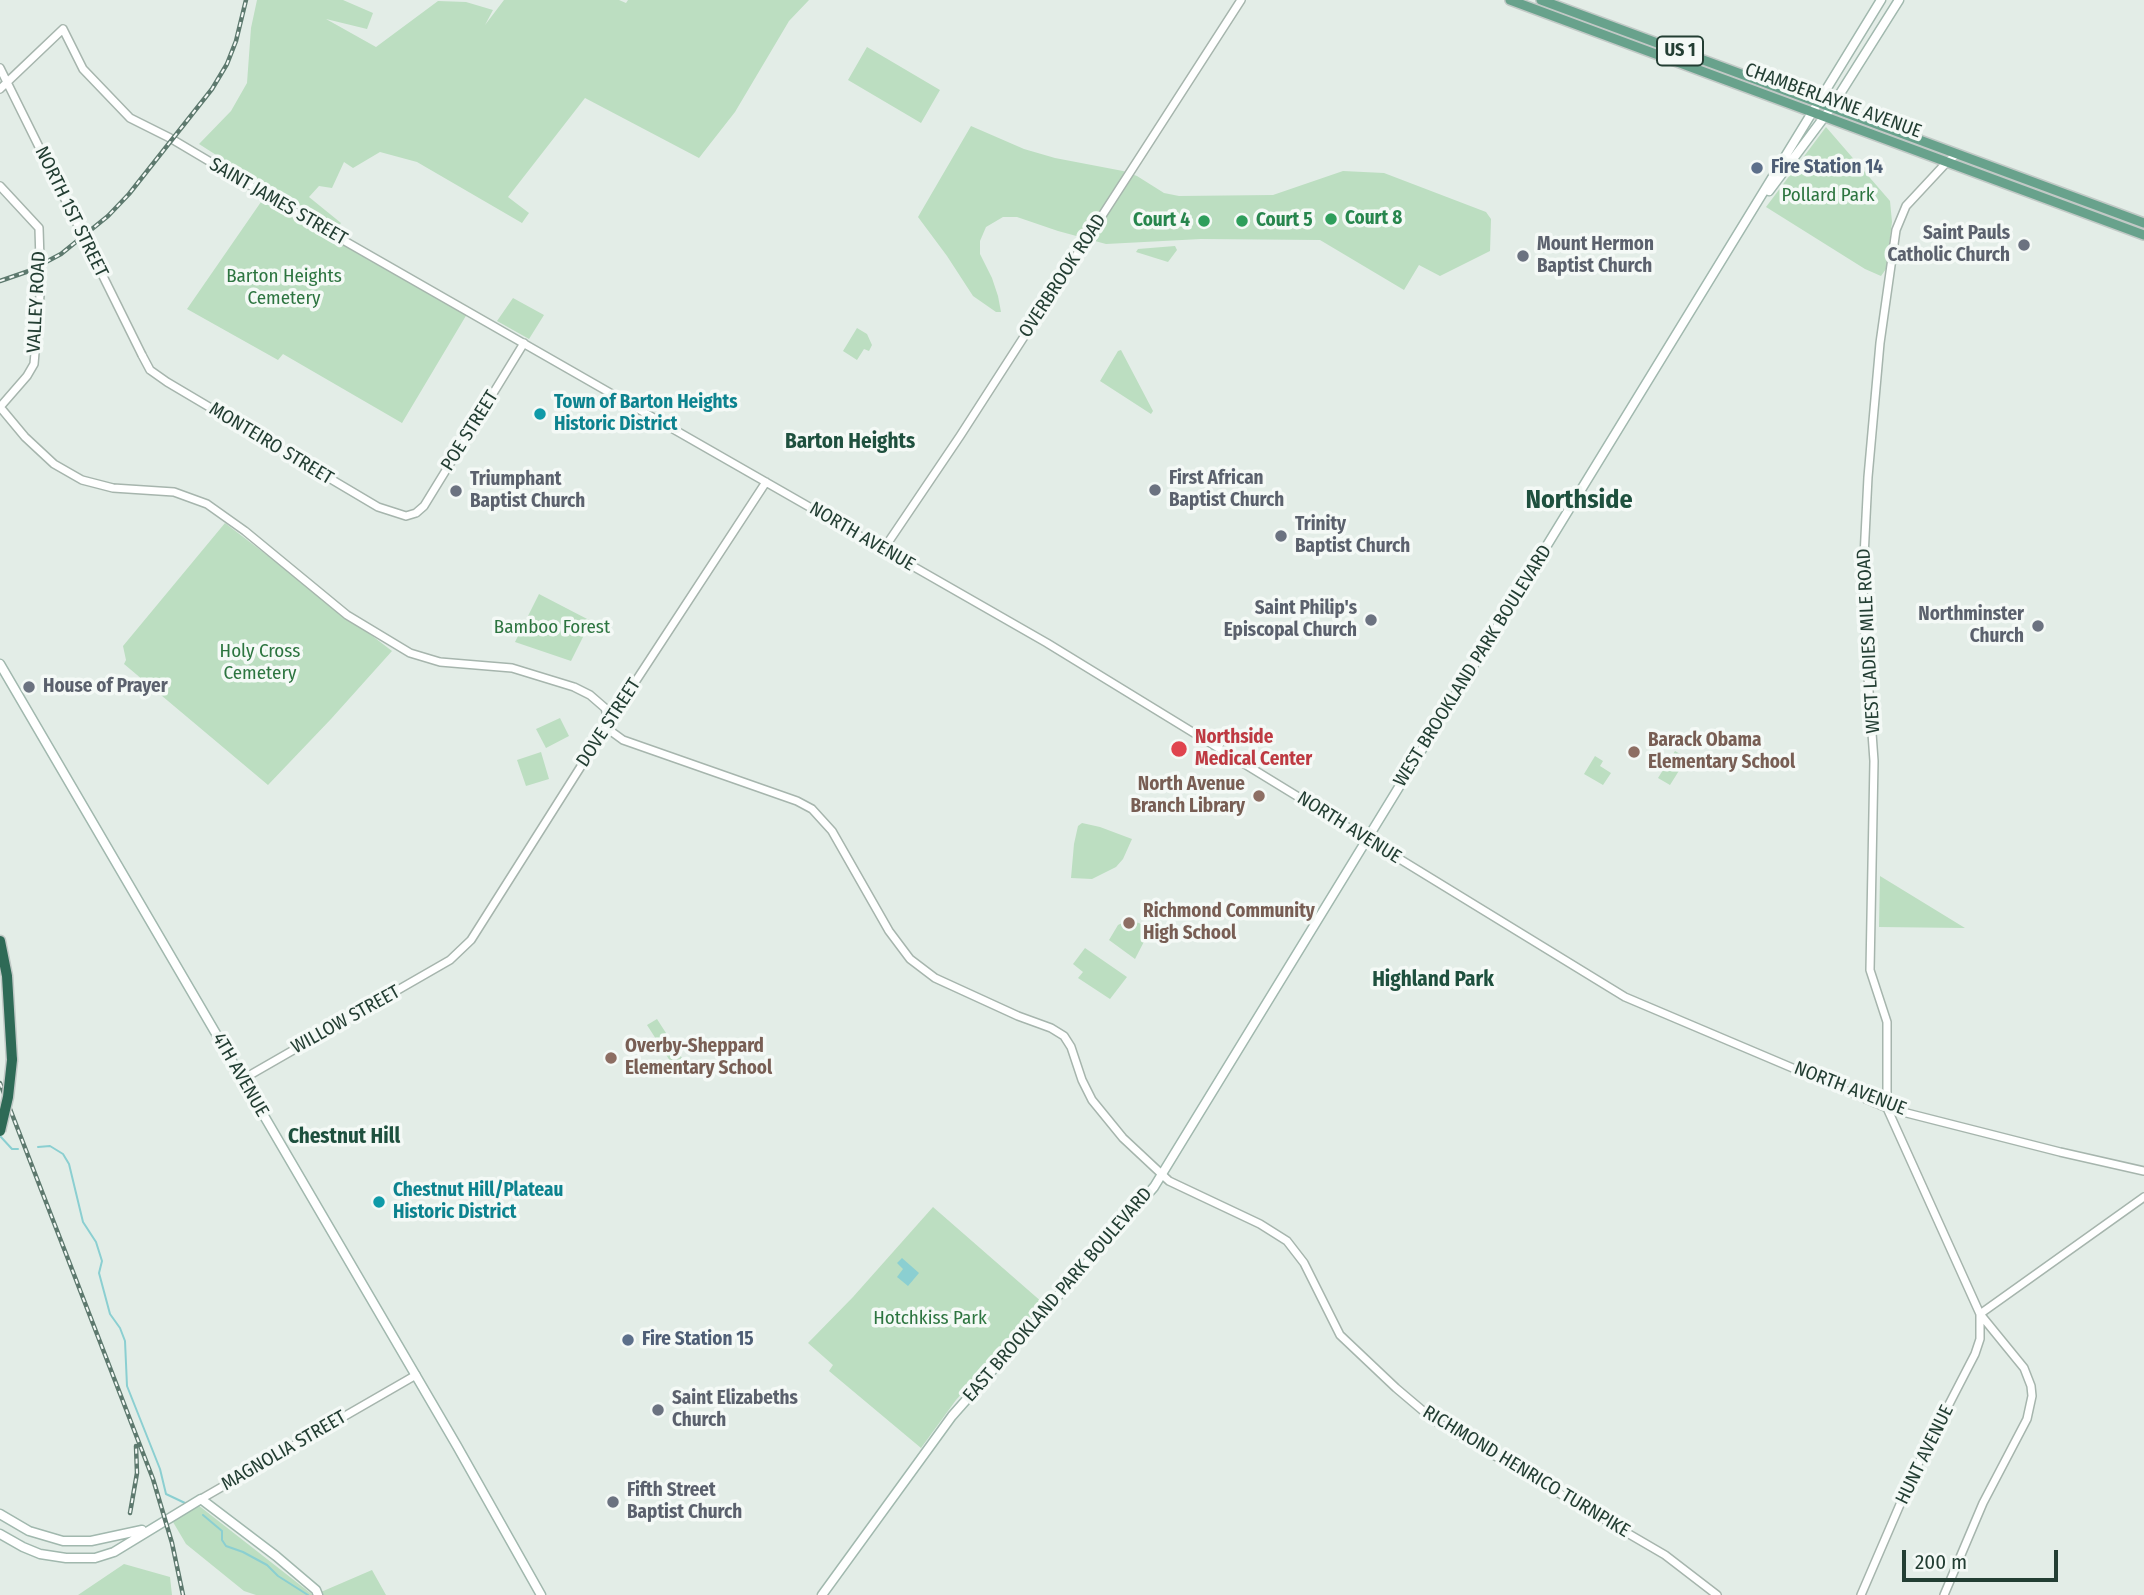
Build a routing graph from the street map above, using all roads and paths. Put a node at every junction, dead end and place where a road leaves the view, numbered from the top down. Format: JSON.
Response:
{"nodes":[{"id":1,"x":1241,"y":0,"type":"edge"},
{"id":2,"x":1510,"y":0,"type":"edge"},
{"id":3,"x":1541,"y":0,"type":"edge"},
{"id":4,"x":1881,"y":0,"type":"edge"},
{"id":5,"x":1899,"y":0,"type":"edge"},
{"id":6,"x":0,"y":68,"type":"edge"},
{"id":7,"x":7,"y":82,"type":"junction"},
{"id":8,"x":0,"y":89,"type":"edge"},
{"id":9,"x":1819,"y":103,"type":"junction"},
{"id":10,"x":1831,"y":108,"type":"junction"},
{"id":11,"x":1812,"y":112,"type":"junction"},
{"id":12,"x":1825,"y":117,"type":"junction"},
{"id":13,"x":1957,"y":154,"type":"junction"},
{"id":14,"x":1947,"y":162,"type":"junction"},
{"id":15,"x":0,"y":186,"type":"edge"},
{"id":16,"x":1756,"y":206,"type":"junction"},
{"id":17,"x":2144,"y":223,"type":"edge"},
{"id":18,"x":2144,"y":234,"type":"edge"},
{"id":19,"x":524,"y":343,"type":"junction"},
{"id":20,"x":142,"y":355,"type":"joint"},
{"id":21,"x":0,"y":407,"type":"edge"},
{"id":22,"x":766,"y":482,"type":"junction"},
{"id":23,"x":411,"y":515,"type":"joint"},
{"id":24,"x":883,"y":550,"type":"junction"},
{"id":25,"x":0,"y":664,"type":"edge"},
{"id":26,"x":609,"y":722,"type":"junction"},
{"id":27,"x":1367,"y":840,"type":"junction"},
{"id":28,"x":0,"y":942,"type":"edge"},
{"id":29,"x":450,"y":960,"type":"joint"},
{"id":30,"x":243,"y":1079,"type":"junction"},
{"id":31,"x":1887,"y":1108,"type":"junction"},
{"id":32,"x":0,"y":1130,"type":"edge"},
{"id":33,"x":2144,"y":1171,"type":"edge"},
{"id":34,"x":1162,"y":1174,"type":"junction"},
{"id":35,"x":2144,"y":1197,"type":"edge"},
{"id":36,"x":1980,"y":1314,"type":"junction"},
{"id":37,"x":416,"y":1375,"type":"junction"},
{"id":38,"x":201,"y":1499,"type":"junction"},
{"id":39,"x":0,"y":1514,"type":"edge"},
{"id":40,"x":152,"y":1527,"type":"junction"},
{"id":41,"x":0,"y":1534,"type":"edge"},
{"id":42,"x":318,"y":1595,"type":"edge"},
{"id":43,"x":541,"y":1595,"type":"edge"},
{"id":44,"x":822,"y":1595,"type":"edge"},
{"id":45,"x":1717,"y":1595,"type":"edge"},
{"id":46,"x":1861,"y":1595,"type":"edge"},
{"id":47,"x":1944,"y":1595,"type":"edge"}],
"edges":[{"from":1,"to":24,"type":"street","name":"OVERBROOK ROAD"},
{"from":2,"to":11,"type":"main road","name":"CHAMBERLAYNE AVENUE","number":"US 1"},
{"from":3,"to":9,"type":"main road","name":"CHAMBERLAYNE AVENUE","number":"US 1"},
{"from":4,"to":9,"type":"main road","name":"WEST BROOKLAND PARK BOULEVARD"},
{"from":5,"to":10,"type":"main road","name":"WEST BROOKLAND PARK BOULEVARD"},
{"from":6,"to":7,"type":"street","name":"NORTH 1ST STREET"},
{"from":7,"to":8,"type":"street"},
{"from":7,"to":19,"type":"street","name":"SAINT JAMES STREET"},
{"from":7,"to":20,"type":"street","name":"NORTH 1ST STREET","bridge":true},
{"from":9,"to":10,"type":"main road","name":"CHAMBERLAYNE AVENUE","number":"US 1"},
{"from":9,"to":11,"type":"main road","name":"WEST BROOKLAND PARK BOULEVARD"},
{"from":10,"to":12,"type":"main road","name":"WEST BROOKLAND PARK BOULEVARD"},
{"from":10,"to":13,"type":"main road","name":"CHAMBERLAYNE AVENUE","number":"US 1"},
{"from":11,"to":12,"type":"main road","name":"CHAMBERLAYNE AVENUE","number":"US 1"},
{"from":11,"to":16,"type":"main road","name":"WEST BROOKLAND PARK BOULEVARD"},
{"from":12,"to":14,"type":"main road","name":"CHAMBERLAYNE AVENUE","number":"US 1"},
{"from":12,"to":16,"type":"main road","name":"WEST BROOKLAND PARK BOULEVARD"},
{"from":13,"to":14,"type":"street","name":"WEST LADIES MILE ROAD"},
{"from":13,"to":17,"type":"main road","name":"CHAMBERLAYNE AVENUE","number":"US 1"},
{"from":14,"to":18,"type":"main road","name":"CHAMBERLAYNE AVENUE","number":"US 1"},
{"from":14,"to":31,"type":"street","name":"WEST LADIES MILE ROAD"},
{"from":15,"to":21,"type":"street","name":"VALLEY ROAD"},
{"from":16,"to":27,"type":"main road","name":"WEST BROOKLAND PARK BOULEVARD"},
{"from":19,"to":22,"type":"street","name":"NORTH AVENUE"},
{"from":19,"to":23,"type":"street","name":"POE STREET"},
{"from":20,"to":23,"type":"street","name":"MONTEIRO STREET"},
{"from":21,"to":26,"type":"street","name":"RICHMOND HENRICO TURNPIKE"},
{"from":22,"to":24,"type":"street","name":"NORTH AVENUE"},
{"from":22,"to":26,"type":"street","name":"DOVE STREET"},
{"from":24,"to":27,"type":"street","name":"NORTH AVENUE"},
{"from":25,"to":30,"type":"main road","name":"4TH AVENUE"},
{"from":26,"to":29,"type":"street","name":"DOVE STREET"},
{"from":26,"to":34,"type":"street","name":"RICHMOND HENRICO TURNPIKE"},
{"from":27,"to":31,"type":"street","name":"NORTH AVENUE"},
{"from":27,"to":34,"type":"main road","name":"EAST BROOKLAND PARK BOULEVARD"},
{"from":28,"to":32,"type":"highway","bridge":true},
{"from":29,"to":30,"type":"street","name":"WILLOW STREET"},
{"from":30,"to":37,"type":"main road","name":"4TH AVENUE"},
{"from":31,"to":33,"type":"street","name":"NORTH AVENUE"},
{"from":31,"to":36,"type":"street"},
{"from":34,"to":44,"type":"main road","name":"EAST BROOKLAND PARK BOULEVARD"},
{"from":34,"to":45,"type":"street","name":"RICHMOND HENRICO TURNPIKE"},
{"from":35,"to":36,"type":"street"},
{"from":36,"to":46,"type":"street","name":"HUNT AVENUE"},
{"from":36,"to":47,"type":"street"},
{"from":37,"to":38,"type":"street","name":"MAGNOLIA STREET"},
{"from":37,"to":43,"type":"main road","name":"4TH AVENUE"},
{"from":38,"to":40,"type":"main road","name":"MAGNOLIA STREET"},
{"from":38,"to":42,"type":"main road"},
{"from":39,"to":40,"type":"main road","name":"MAGNOLIA STREET"},
{"from":40,"to":41,"type":"main road","name":"MAGNOLIA STREET"}]}
